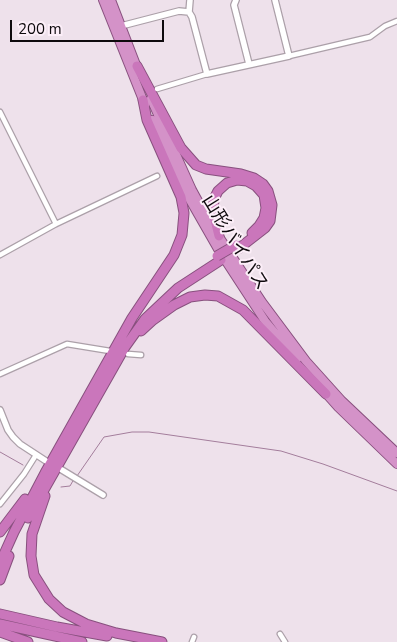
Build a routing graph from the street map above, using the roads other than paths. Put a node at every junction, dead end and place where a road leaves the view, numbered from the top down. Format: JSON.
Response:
{"nodes":[{"id":1,"x":103,"y":0,"type":"edge"},
{"id":2,"x":111,"y":0,"type":"edge"},
{"id":3,"x":190,"y":0,"type":"edge"},
{"id":4,"x":236,"y":0,"type":"edge"},
{"id":5,"x":275,"y":0,"type":"edge"},
{"id":6,"x":189,"y":12,"type":"junction"},
{"id":7,"x":397,"y":21,"type":"edge"},
{"id":8,"x":121,"y":26,"type":"junction"},
{"id":9,"x":289,"y":56,"type":"junction"},
{"id":10,"x":249,"y":64,"type":"junction"},
{"id":11,"x":137,"y":66,"type":"junction"},
{"id":12,"x":207,"y":74,"type":"junction"},
{"id":13,"x":157,"y":89,"type":"dead end"},
{"id":14,"x":143,"y":100,"type":"junction"},
{"id":15,"x":0,"y":112,"type":"edge"},
{"id":16,"x":157,"y":176,"type":"dead end"},
{"id":17,"x":56,"y":224,"type":"junction"},
{"id":18,"x":219,"y":236,"type":"junction"},
{"id":19,"x":237,"y":247,"type":"junction"},
{"id":20,"x":0,"y":255,"type":"edge"},
{"id":21,"x":219,"y":258,"type":"junction"},
{"id":22,"x":127,"y":350,"type":"junction"},
{"id":23,"x":112,"y":352,"type":"junction"},
{"id":24,"x":142,"y":355,"type":"dead end"},
{"id":25,"x":0,"y":374,"type":"edge"},
{"id":26,"x":326,"y":394,"type":"junction"},
{"id":27,"x":0,"y":410,"type":"edge"},
{"id":28,"x":397,"y":453,"type":"edge"},
{"id":29,"x":36,"y":455,"type":"junction"},
{"id":30,"x":46,"y":460,"type":"dead end"},
{"id":31,"x":397,"y":464,"type":"edge"},
{"id":32,"x":62,"y":470,"type":"dead end"},
{"id":33,"x":48,"y":475,"type":"junction"},
{"id":34,"x":103,"y":495,"type":"dead end"},
{"id":35,"x":0,"y":504,"type":"edge"},
{"id":36,"x":0,"y":532,"type":"edge"},
{"id":37,"x":0,"y":563,"type":"edge"},
{"id":38,"x":0,"y":580,"type":"edge"},
{"id":39,"x":0,"y":614,"type":"edge"},
{"id":40,"x":0,"y":624,"type":"edge"},
{"id":41,"x":0,"y":632,"type":"edge"},
{"id":42,"x":280,"y":634,"type":"dead end"},
{"id":43,"x":28,"y":642,"type":"edge"},
{"id":44,"x":82,"y":642,"type":"edge"},
{"id":45,"x":142,"y":642,"type":"edge"},
{"id":46,"x":162,"y":642,"type":"edge"},
{"id":47,"x":285,"y":642,"type":"edge"}],
"edges":[{"from":1,"to":14,"type":"highway","name":"山形バイパス"},
{"from":2,"to":8,"type":"highway","name":"山形バイパス"},
{"from":3,"to":6,"type":"street"},
{"from":4,"to":10,"type":"street"},
{"from":5,"to":9,"type":"street"},
{"from":6,"to":8,"type":"street"},
{"from":6,"to":12,"type":"street"},
{"from":7,"to":9,"type":"street"},
{"from":8,"to":11,"type":"highway","name":"山形バイパス"},
{"from":9,"to":10,"type":"street"},
{"from":10,"to":12,"type":"street"},
{"from":11,"to":18,"type":"highway","name":"山形バイパス"},
{"from":11,"to":19,"type":"highway"},
{"from":12,"to":13,"type":"street"},
{"from":14,"to":23,"type":"highway"},
{"from":14,"to":26,"type":"highway","name":"山形バイパス"},
{"from":15,"to":17,"type":"street"},
{"from":16,"to":17,"type":"street"},
{"from":17,"to":20,"type":"street"},
{"from":18,"to":19,"type":"highway"},
{"from":18,"to":28,"type":"highway","name":"山形バイパス"},
{"from":19,"to":21,"type":"highway"},
{"from":21,"to":22,"type":"highway"},
{"from":21,"to":23,"type":"highway"},
{"from":22,"to":24,"type":"street"},
{"from":22,"to":26,"type":"highway"},
{"from":22,"to":33,"type":"highway"},
{"from":23,"to":25,"type":"street"},
{"from":23,"to":33,"type":"highway"},
{"from":26,"to":31,"type":"highway","name":"山形バイパス"},
{"from":27,"to":29,"type":"street"},
{"from":29,"to":30,"type":"street"},
{"from":29,"to":35,"type":"street"},
{"from":32,"to":34,"type":"street"},
{"from":33,"to":36,"type":"highway"},
{"from":33,"to":37,"type":"highway"},
{"from":33,"to":38,"type":"highway"},
{"from":33,"to":46,"type":"highway"},
{"from":39,"to":45,"type":"highway"},
{"from":40,"to":44,"type":"highway"},
{"from":41,"to":43,"type":"highway"},
{"from":42,"to":47,"type":"street"}]}
